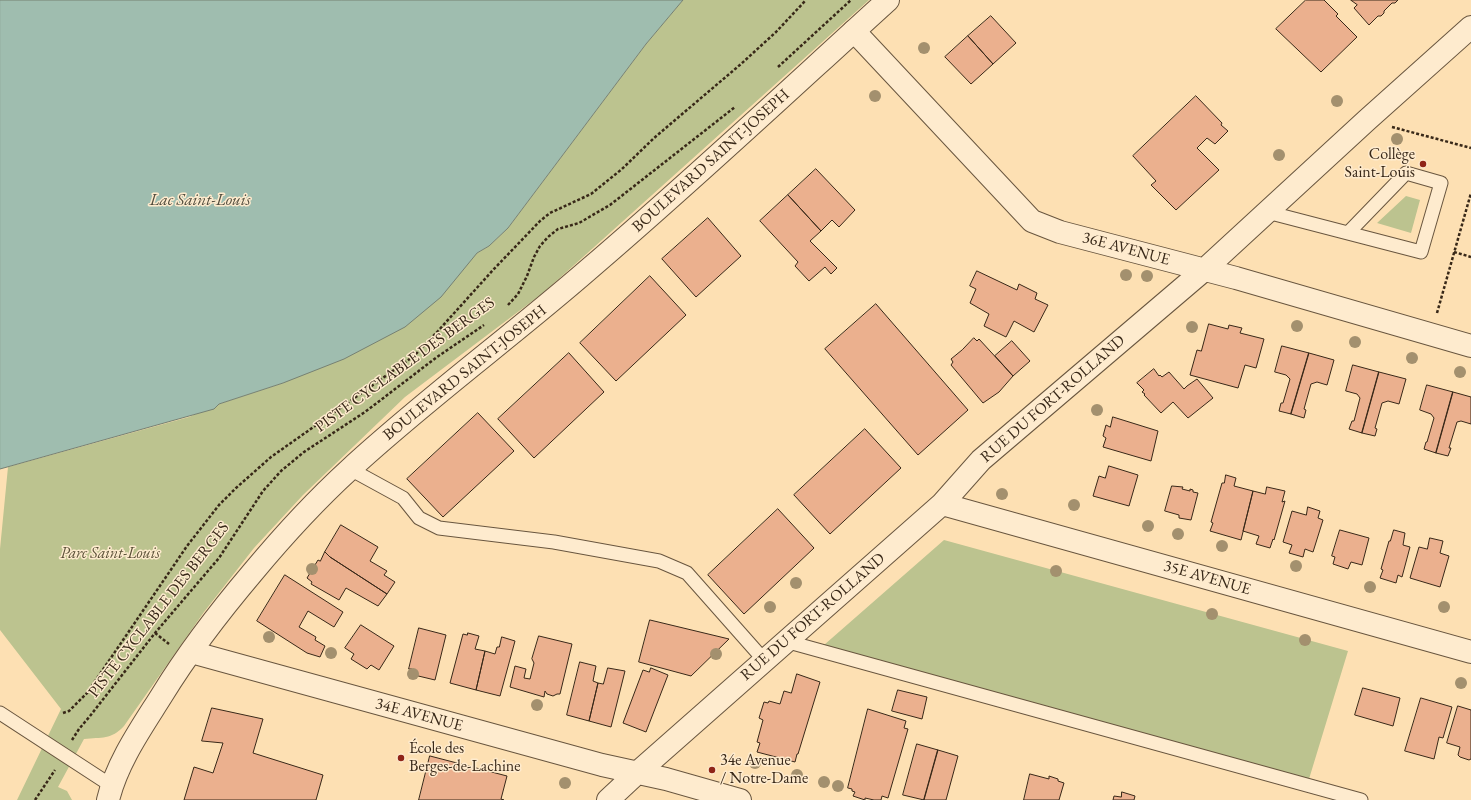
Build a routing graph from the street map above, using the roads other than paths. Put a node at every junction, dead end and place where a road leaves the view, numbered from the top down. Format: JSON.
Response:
{"nodes":[{"id":1,"x":888,"y":0,"type":"edge"},
{"id":2,"x":1471,"y":27,"type":"edge"},
{"id":3,"x":854,"y":31,"type":"junction"},
{"id":4,"x":1267,"y":212,"type":"junction"},
{"id":5,"x":1348,"y":233,"type":"junction"},
{"id":6,"x":1204,"y":270,"type":"junction"},
{"id":7,"x":1471,"y":346,"type":"edge"},
{"id":8,"x":350,"y":469,"type":"junction"},
{"id":9,"x":942,"y":504,"type":"junction"},
{"id":10,"x":785,"y":641,"type":"junction"},
{"id":11,"x":181,"y":649,"type":"junction"},
{"id":12,"x":1471,"y":652,"type":"edge"},
{"id":13,"x":764,"y":660,"type":"junction"},
{"id":14,"x":0,"y":713,"type":"edge"},
{"id":15,"x":637,"y":773,"type":"junction"},
{"id":16,"x":110,"y":793,"type":"edge"},
{"id":17,"x":608,"y":800,"type":"edge"},
{"id":18,"x":740,"y":800,"type":"edge"},
{"id":19,"x":1361,"y":800,"type":"edge"}],
"edges":[{"from":1,"to":3,"type":"street","name":"BOULEVARD SAINT-JOSEPH"},
{"from":2,"to":4,"type":"street","name":"RUE DU FORT-ROLLAND"},
{"from":3,"to":6,"type":"street","name":"36E AVENUE"},
{"from":3,"to":8,"type":"street","name":"BOULEVARD SAINT-JOSEPH"},
{"from":4,"to":5,"type":"lane"},
{"from":4,"to":6,"type":"street","name":"RUE DU FORT-ROLLAND"},
{"from":5,"to":5,"type":"lane"},
{"from":6,"to":7,"type":"street","name":"36E AVENUE"},
{"from":6,"to":9,"type":"street","name":"RUE DU FORT-ROLLAND"},
{"from":8,"to":11,"type":"street","name":"BOULEVARD SAINT-JOSEPH"},
{"from":8,"to":13,"type":"lane"},
{"from":9,"to":10,"type":"street","name":"RUE DU FORT-ROLLAND"},
{"from":9,"to":12,"type":"street","name":"35E AVENUE"},
{"from":10,"to":13,"type":"street","name":"RUE DU FORT-ROLLAND"},
{"from":10,"to":19,"type":"lane"},
{"from":11,"to":15,"type":"street","name":"34E AVENUE"},
{"from":11,"to":16,"type":"street","name":"BOULEVARD SAINT-JOSEPH"},
{"from":13,"to":15,"type":"street","name":"RUE DU FORT-ROLLAND"},
{"from":14,"to":16,"type":"lane"},
{"from":15,"to":17,"type":"street","name":"RUE DU FORT-ROLLAND"},
{"from":15,"to":18,"type":"street","name":"34E AVENUE"}]}
